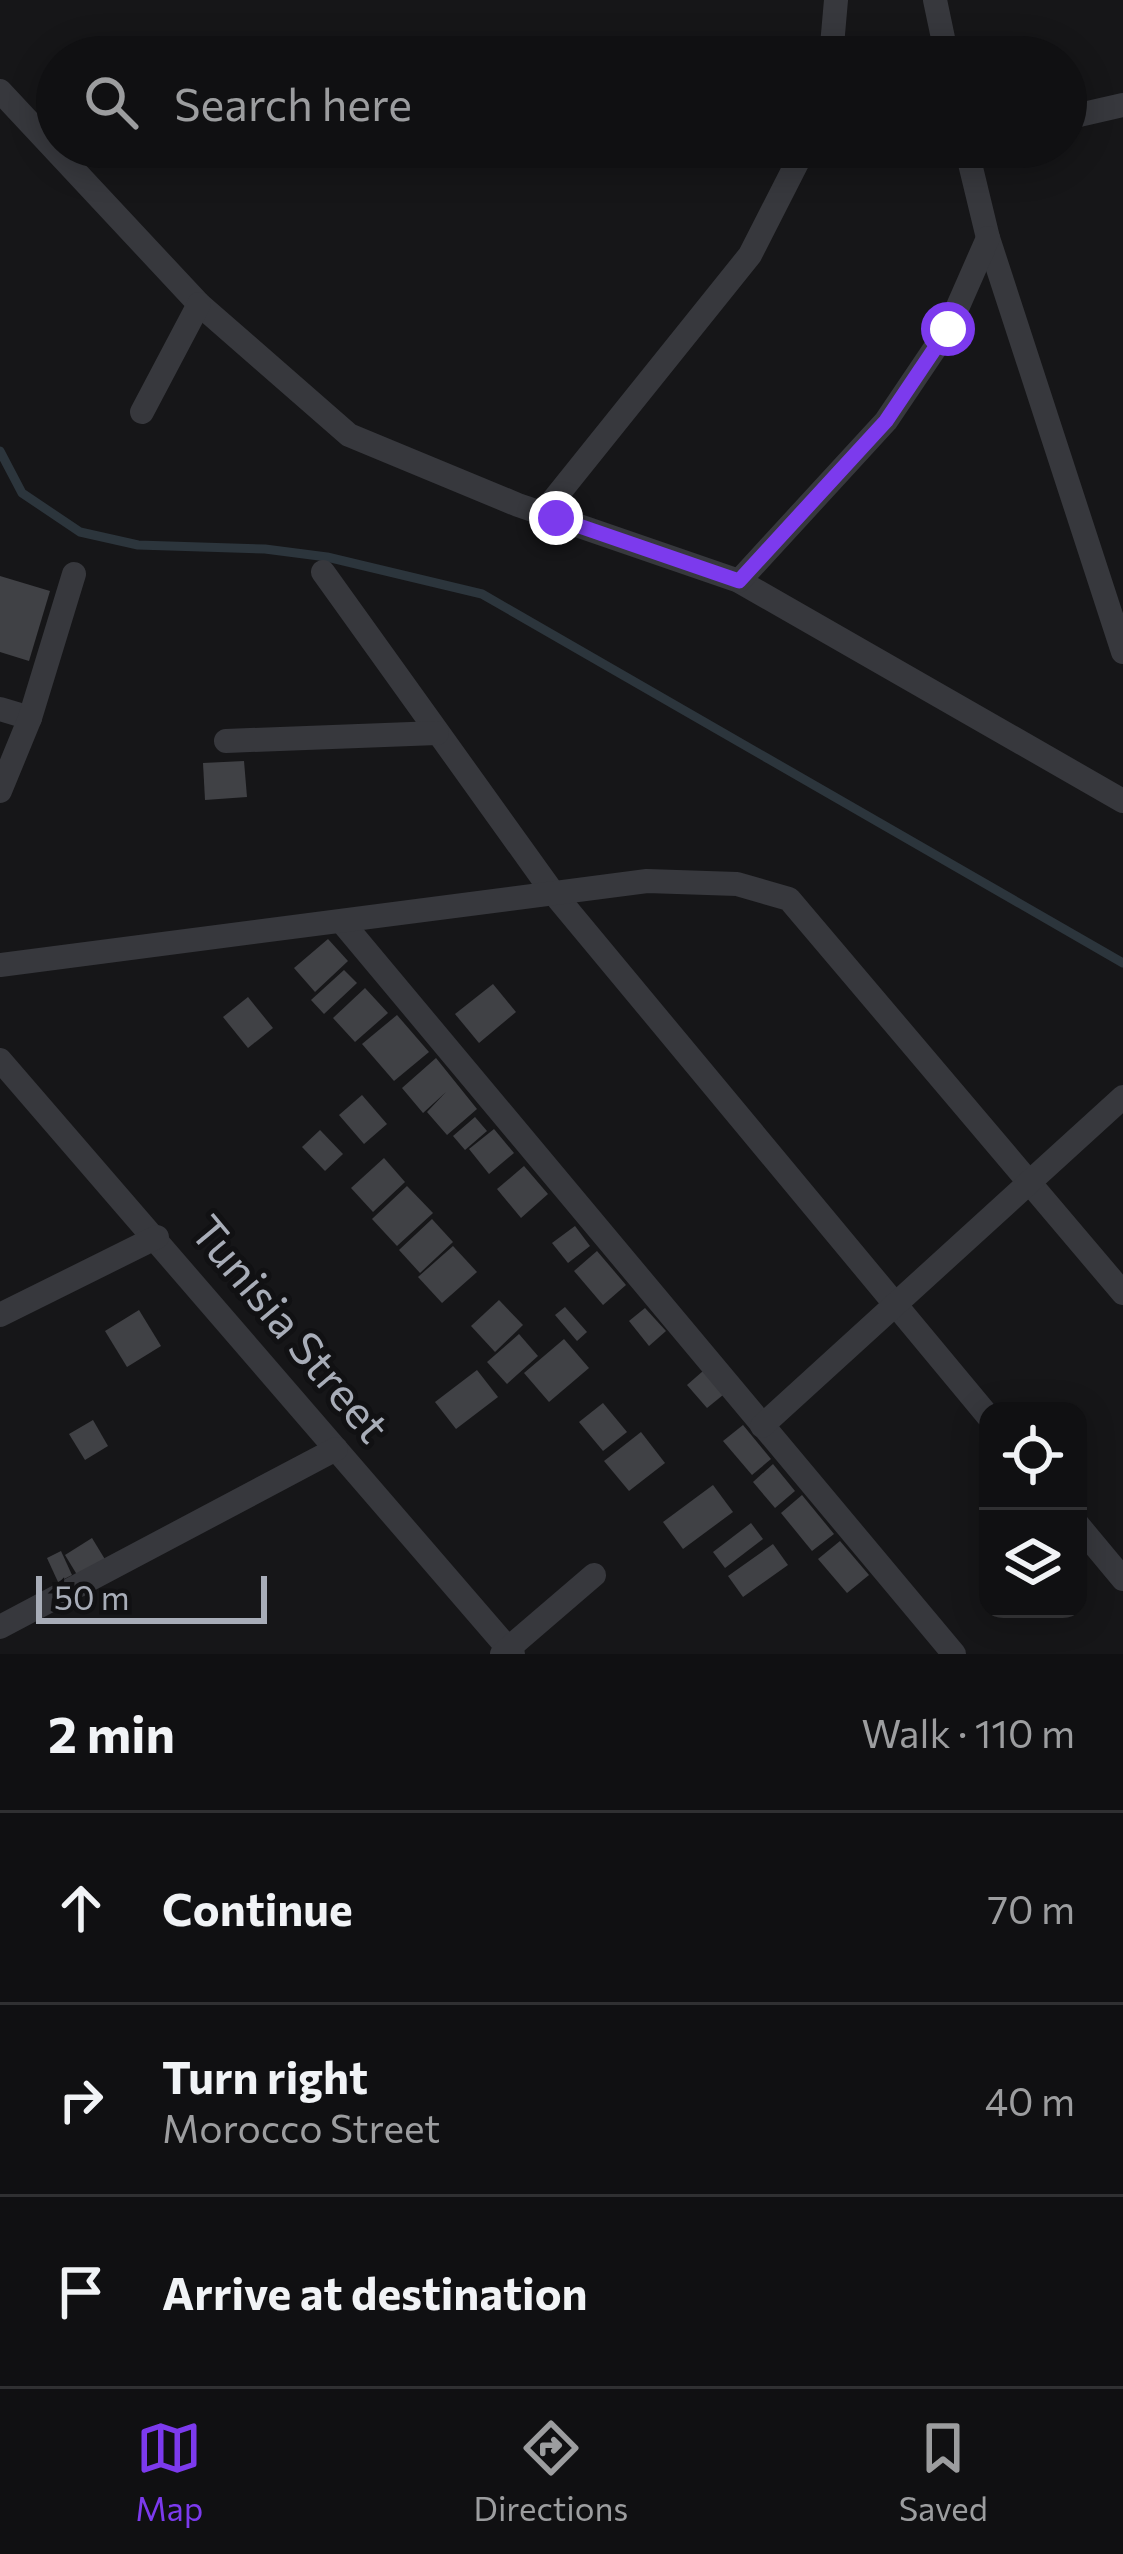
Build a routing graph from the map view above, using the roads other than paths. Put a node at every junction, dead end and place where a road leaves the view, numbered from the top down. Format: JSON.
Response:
{"nodes":[{"id":1,"x":836,"y":0,"type":"edge"},
{"id":2,"x":935,"y":0,"type":"edge"},
{"id":3,"x":833,"y":36,"type":"edge"},
{"id":4,"x":943,"y":36,"type":"edge"},
{"id":5,"x":1123,"y":105,"type":"edge"},
{"id":6,"x":6,"y":108,"type":"edge"},
{"id":7,"x":1087,"y":113,"type":"edge"},
{"id":8,"x":36,"y":138,"type":"edge"},
{"id":9,"x":65,"y":168,"type":"edge"},
{"id":10,"x":794,"y":168,"type":"edge"},
{"id":11,"x":971,"y":168,"type":"edge"},
{"id":12,"x":988,"y":238,"type":"junction"},
{"id":13,"x":199,"y":304,"type":"junction"},
{"id":14,"x":142,"y":412,"type":"dead end"},
{"id":15,"x":543,"y":513,"type":"junction"},
{"id":16,"x":323,"y":572,"type":"dead end"},
{"id":17,"x":74,"y":574,"type":"dead end"},
{"id":18,"x":739,"y":581,"type":"junction"},
{"id":19,"x":1123,"y":652,"type":"edge"},
{"id":20,"x":0,"y":709,"type":"edge"},
{"id":21,"x":30,"y":718,"type":"junction"},
{"id":22,"x":437,"y":733,"type":"junction"},
{"id":23,"x":226,"y":741,"type":"dead end"},
{"id":24,"x":0,"y":790,"type":"edge"},
{"id":25,"x":1123,"y":801,"type":"edge"},
{"id":26,"x":551,"y":890,"type":"junction"},
{"id":27,"x":341,"y":922,"type":"junction"},
{"id":28,"x":0,"y":965,"type":"edge"},
{"id":29,"x":0,"y":1060,"type":"edge"},
{"id":30,"x":1123,"y":1097,"type":"edge"},
{"id":31,"x":1030,"y":1184,"type":"junction"},
{"id":32,"x":157,"y":1237,"type":"junction"},
{"id":33,"x":1123,"y":1293,"type":"edge"},
{"id":34,"x":896,"y":1305,"type":"junction"},
{"id":35,"x":0,"y":1315,"type":"edge"},
{"id":36,"x":979,"y":1405,"type":"edge"},
{"id":37,"x":762,"y":1426,"type":"junction"},
{"id":38,"x":337,"y":1449,"type":"junction"},
{"id":39,"x":1087,"y":1536,"type":"edge"},
{"id":40,"x":594,"y":1574,"type":"dead end"},
{"id":41,"x":1123,"y":1579,"type":"edge"},
{"id":42,"x":0,"y":1627,"type":"edge"},
{"id":43,"x":508,"y":1652,"type":"edge"},
{"id":44,"x":954,"y":1654,"type":"edge"}],
"edges":[{"from":1,"to":3,"type":"street"},
{"from":2,"to":4,"type":"street"},
{"from":5,"to":7,"type":"street"},
{"from":6,"to":8,"type":"street"},
{"from":9,"to":13,"type":"street"},
{"from":10,"to":15,"type":"street"},
{"from":11,"to":12,"type":"street"},
{"from":12,"to":18,"type":"street"},
{"from":12,"to":19,"type":"street"},
{"from":13,"to":14,"type":"street"},
{"from":13,"to":15,"type":"street"},
{"from":15,"to":18,"type":"street"},
{"from":16,"to":22,"type":"street"},
{"from":17,"to":21,"type":"street"},
{"from":18,"to":25,"type":"street"},
{"from":20,"to":21,"type":"street"},
{"from":21,"to":24,"type":"street"},
{"from":22,"to":23,"type":"street"},
{"from":22,"to":26,"type":"street"},
{"from":26,"to":27,"type":"street"},
{"from":26,"to":31,"type":"street"},
{"from":26,"to":34,"type":"street"},
{"from":27,"to":28,"type":"street"},
{"from":27,"to":37,"type":"street"},
{"from":29,"to":32,"type":"street","name":"Tunisia Street"},
{"from":30,"to":31,"type":"street"},
{"from":31,"to":33,"type":"street"},
{"from":31,"to":34,"type":"street"},
{"from":32,"to":35,"type":"street"},
{"from":32,"to":38,"type":"street","name":"Tunisia Street"},
{"from":34,"to":36,"type":"street"},
{"from":34,"to":37,"type":"street"},
{"from":37,"to":44,"type":"street"},
{"from":38,"to":42,"type":"street"},
{"from":38,"to":43,"type":"street","name":"Tunisia Street"},
{"from":39,"to":41,"type":"street"},
{"from":40,"to":43,"type":"street"}]}
